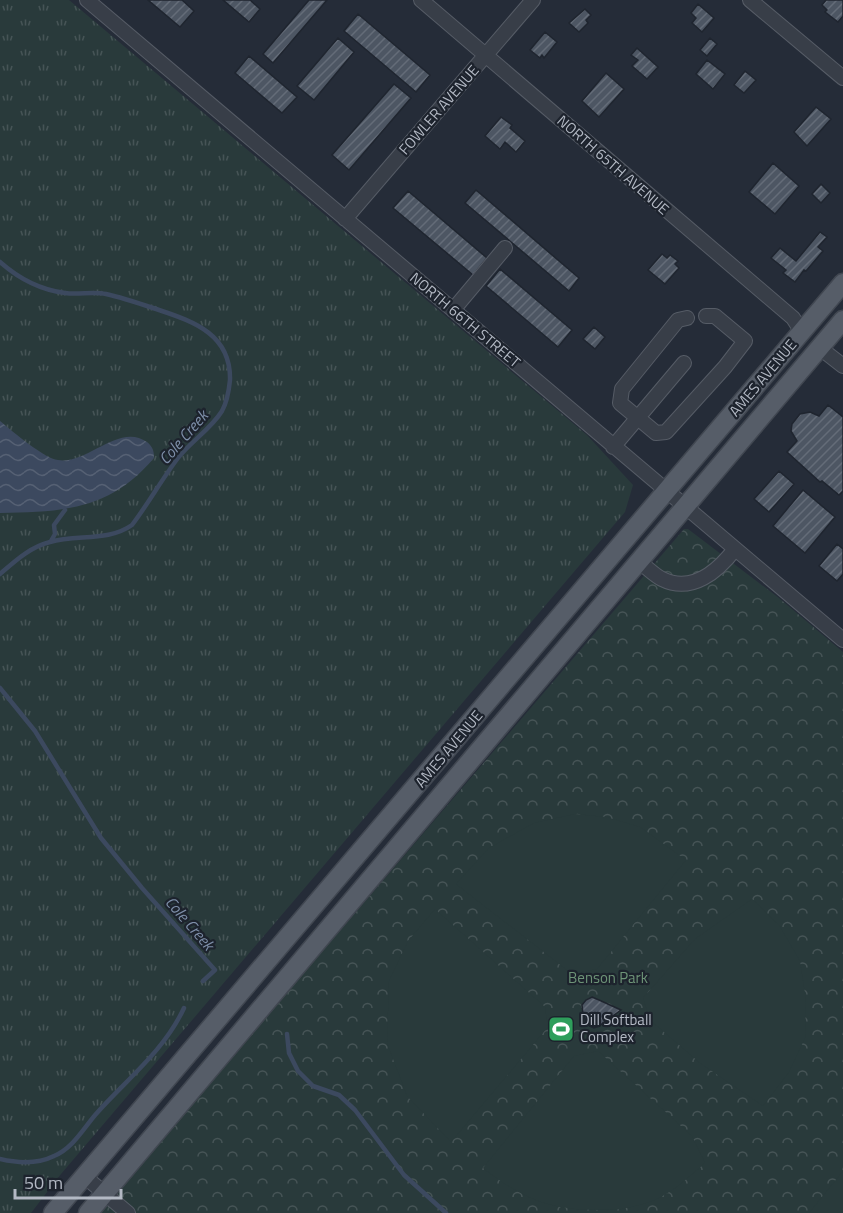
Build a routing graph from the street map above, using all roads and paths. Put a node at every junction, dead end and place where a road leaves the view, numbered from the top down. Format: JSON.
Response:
{"nodes":[{"id":1,"x":87,"y":0,"type":"edge"},
{"id":2,"x":421,"y":0,"type":"edge"},
{"id":3,"x":533,"y":0,"type":"edge"},
{"id":4,"x":750,"y":0,"type":"edge"},
{"id":5,"x":486,"y":56,"type":"junction"},
{"id":6,"x":843,"y":78,"type":"edge"},
{"id":7,"x":345,"y":219,"type":"junction"},
{"id":8,"x":505,"y":248,"type":"dead end"},
{"id":9,"x":843,"y":283,"type":"edge"},
{"id":10,"x":453,"y":310,"type":"junction"},
{"id":11,"x":706,"y":316,"type":"dead end"},
{"id":12,"x":687,"y":318,"type":"dead end"},
{"id":13,"x":843,"y":320,"type":"edge"},
{"id":14,"x":802,"y":332,"type":"junction"},
{"id":15,"x":820,"y":348,"type":"junction"},
{"id":16,"x":684,"y":363,"type":"dead end"},
{"id":17,"x":843,"y":366,"type":"edge"},
{"id":18,"x":637,"y":418,"type":"junction"},
{"id":19,"x":613,"y":447,"type":"junction"},
{"id":20,"x":667,"y":492,"type":"junction"},
{"id":21,"x":685,"y":508,"type":"junction"},
{"id":22,"x":735,"y":549,"type":"junction"},
{"id":23,"x":639,"y":562,"type":"junction"},
{"id":24,"x":843,"y":640,"type":"edge"},
{"id":25,"x":84,"y":1176,"type":"junction"},
{"id":26,"x":105,"y":1193,"type":"junction"},
{"id":27,"x":54,"y":1213,"type":"edge"},
{"id":28,"x":88,"y":1213,"type":"edge"},
{"id":29,"x":128,"y":1213,"type":"edge"}],
"edges":[{"from":1,"to":7,"type":"street","name":"NORTH 66TH STREET"},
{"from":2,"to":5,"type":"street","name":"NORTH 65TH AVENUE"},
{"from":3,"to":5,"type":"street","name":"FOWLER AVENUE"},
{"from":4,"to":6,"type":"street"},
{"from":5,"to":7,"type":"street","name":"FOWLER AVENUE"},
{"from":5,"to":14,"type":"street","name":"NORTH 65TH AVENUE"},
{"from":7,"to":10,"type":"street","name":"NORTH 66TH STREET"},
{"from":8,"to":10,"type":"street"},
{"from":9,"to":14,"type":"main road","name":"AMES AVENUE"},
{"from":10,"to":19,"type":"street","name":"NORTH 66TH STREET"},
{"from":11,"to":18,"type":"street"},
{"from":12,"to":18,"type":"street"},
{"from":13,"to":15,"type":"main road","name":"AMES AVENUE"},
{"from":14,"to":20,"type":"main road","name":"AMES AVENUE"},
{"from":15,"to":17,"type":"street"},
{"from":15,"to":21,"type":"main road","name":"AMES AVENUE"},
{"from":16,"to":18,"type":"street"},
{"from":18,"to":19,"type":"street"},
{"from":19,"to":20,"type":"street","name":"NORTH 66TH STREET"},
{"from":20,"to":21,"type":"street","name":"NORTH 66TH STREET"},
{"from":20,"to":25,"type":"main road","name":"AMES AVENUE"},
{"from":21,"to":22,"type":"street","name":"NORTH 66TH STREET"},
{"from":21,"to":23,"type":"main road","name":"AMES AVENUE"},
{"from":22,"to":23,"type":"street"},
{"from":22,"to":24,"type":"street","name":"NORTH 66TH STREET"},
{"from":23,"to":26,"type":"main road","name":"AMES AVENUE"},
{"from":25,"to":26,"type":"street"},
{"from":25,"to":27,"type":"main road","name":"AMES AVENUE"},
{"from":26,"to":28,"type":"main road","name":"AMES AVENUE"},
{"from":26,"to":29,"type":"street"}]}
